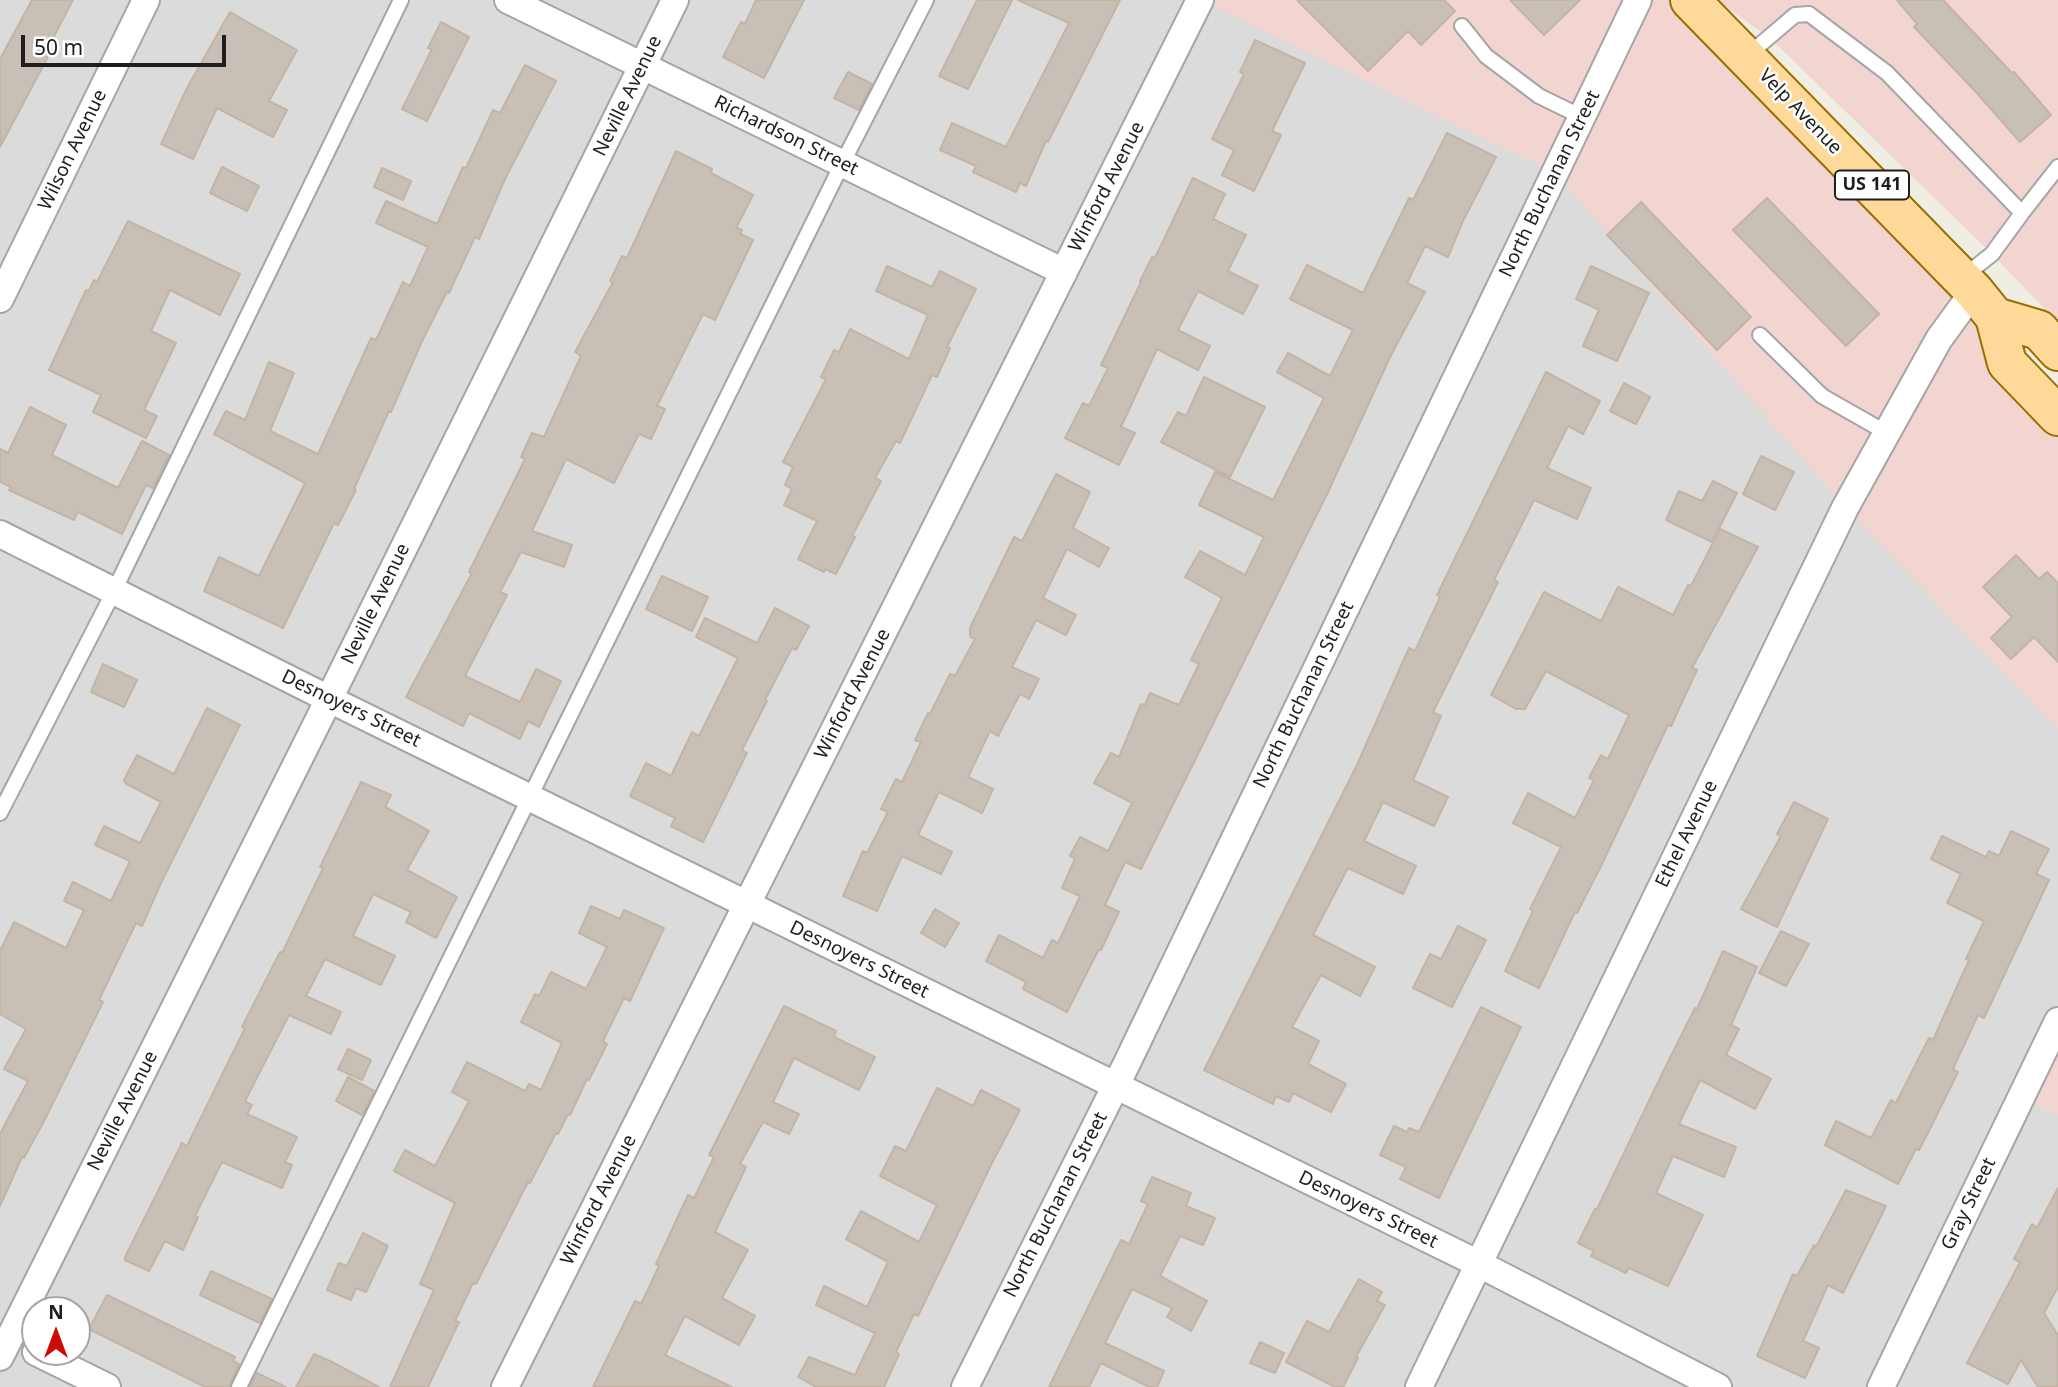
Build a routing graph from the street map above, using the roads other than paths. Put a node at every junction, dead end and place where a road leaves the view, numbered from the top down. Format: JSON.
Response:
{"nodes":[{"id":1,"x":146,"y":0,"type":"edge"},
{"id":2,"x":401,"y":0,"type":"edge"},
{"id":3,"x":508,"y":0,"type":"edge"},
{"id":4,"x":675,"y":0,"type":"edge"},
{"id":5,"x":926,"y":0,"type":"edge"},
{"id":6,"x":1200,"y":0,"type":"edge"},
{"id":7,"x":1638,"y":0,"type":"edge"},
{"id":8,"x":1690,"y":0,"type":"edge"},
{"id":9,"x":1462,"y":26,"type":"dead end"},
{"id":10,"x":1746,"y":56,"type":"junction"},
{"id":11,"x":642,"y":66,"type":"junction"},
{"id":12,"x":1582,"y":117,"type":"junction"},
{"id":13,"x":842,"y":164,"type":"junction"},
{"id":14,"x":2058,"y":167,"type":"edge"},
{"id":15,"x":2022,"y":213,"type":"junction"},
{"id":16,"x":1064,"y":272,"type":"junction"},
{"id":17,"x":1977,"y":295,"type":"junction"},
{"id":18,"x":0,"y":299,"type":"edge"},
{"id":19,"x":1760,"y":335,"type":"dead end"},
{"id":20,"x":2058,"y":351,"type":"edge"},
{"id":21,"x":2058,"y":416,"type":"edge"},
{"id":22,"x":1887,"y":433,"type":"junction"},
{"id":23,"x":0,"y":534,"type":"edge"},
{"id":24,"x":114,"y":591,"type":"junction"},
{"id":25,"x":329,"y":699,"type":"junction"},
{"id":26,"x":531,"y":798,"type":"junction"},
{"id":27,"x":0,"y":813,"type":"edge"},
{"id":28,"x":747,"y":905,"type":"junction"},
{"id":29,"x":2058,"y":1021,"type":"edge"},
{"id":30,"x":2051,"y":1054,"type":"edge"},
{"id":31,"x":1116,"y":1086,"type":"junction"},
{"id":32,"x":1479,"y":1264,"type":"junction"},
{"id":33,"x":3,"y":1343,"type":"edge"},
{"id":34,"x":21,"y":1348,"type":"edge"},
{"id":35,"x":64,"y":1366,"type":"edge"},
{"id":36,"x":107,"y":1387,"type":"edge"},
{"id":37,"x":239,"y":1387,"type":"edge"},
{"id":38,"x":505,"y":1387,"type":"edge"},
{"id":39,"x":965,"y":1387,"type":"edge"},
{"id":40,"x":1419,"y":1387,"type":"edge"},
{"id":41,"x":1718,"y":1387,"type":"edge"},
{"id":42,"x":1881,"y":1387,"type":"edge"}],
"edges":[{"from":1,"to":18,"type":"street","name":"Wilson Avenue"},
{"from":2,"to":24,"type":"lane"},
{"from":3,"to":11,"type":"street","name":"Richardson Street"},
{"from":4,"to":11,"type":"street","name":"Neville Avenue"},
{"from":5,"to":13,"type":"lane"},
{"from":6,"to":16,"type":"street","name":"Winford Avenue"},
{"from":7,"to":12,"type":"street","name":"North Buchanan Street"},
{"from":8,"to":10,"type":"main road","name":"Velp Avenue","number":"US 141"},
{"from":9,"to":12,"type":"lane"},
{"from":10,"to":15,"type":"lane"},
{"from":10,"to":17,"type":"main road","name":"Velp Avenue","number":"US 141"},
{"from":11,"to":13,"type":"street","name":"Richardson Street"},
{"from":11,"to":25,"type":"street","name":"Neville Avenue"},
{"from":12,"to":31,"type":"street","name":"North Buchanan Street"},
{"from":13,"to":16,"type":"street","name":"Richardson Street"},
{"from":13,"to":26,"type":"lane"},
{"from":14,"to":15,"type":"lane"},
{"from":15,"to":17,"type":"lane"},
{"from":16,"to":28,"type":"street","name":"Winford Avenue"},
{"from":17,"to":20,"type":"main road","name":"Velp Avenue","number":"US 141"},
{"from":17,"to":21,"type":"main road","name":"Velp Avenue","number":"US 141"},
{"from":17,"to":22,"type":"street","name":"Ethel Avenue"},
{"from":19,"to":22,"type":"lane"},
{"from":22,"to":32,"type":"street","name":"Ethel Avenue"},
{"from":23,"to":24,"type":"street","name":"Desnoyers Street"},
{"from":24,"to":25,"type":"street","name":"Desnoyers Street"},
{"from":24,"to":27,"type":"lane"},
{"from":25,"to":26,"type":"street","name":"Desnoyers Street"},
{"from":25,"to":33,"type":"street","name":"Neville Avenue"},
{"from":26,"to":28,"type":"street","name":"Desnoyers Street"},
{"from":26,"to":37,"type":"lane"},
{"from":28,"to":31,"type":"street","name":"Desnoyers Street"},
{"from":28,"to":38,"type":"street","name":"Winford Avenue"},
{"from":29,"to":30,"type":"street","name":"Gray Street"},
{"from":30,"to":42,"type":"street","name":"Gray Street"},
{"from":31,"to":32,"type":"street","name":"Desnoyers Street"},
{"from":31,"to":39,"type":"street","name":"North Buchanan Street"},
{"from":32,"to":40,"type":"street","name":"Ethel Avenue"},
{"from":32,"to":41,"type":"street","name":"Desnoyers Street"},
{"from":33,"to":34,"type":"street"},
{"from":35,"to":36,"type":"street"}]}
